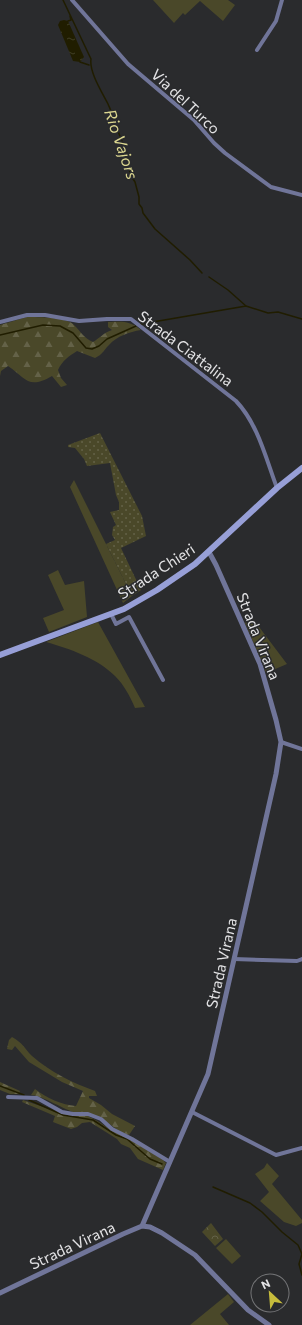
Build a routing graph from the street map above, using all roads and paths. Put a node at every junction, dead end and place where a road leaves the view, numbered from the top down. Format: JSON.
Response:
{"nodes":[{"id":1,"x":72,"y":0,"type":"edge"},
{"id":2,"x":282,"y":0,"type":"edge"},
{"id":3,"x":257,"y":50,"type":"dead end"},
{"id":4,"x":302,"y":195,"type":"edge"},
{"id":5,"x":0,"y":322,"type":"edge"},
{"id":6,"x":302,"y":468,"type":"edge"},
{"id":7,"x":277,"y":488,"type":"junction"},
{"id":8,"x":209,"y":552,"type":"junction"},
{"id":9,"x":111,"y":614,"type":"junction"},
{"id":10,"x":0,"y":655,"type":"edge"},
{"id":11,"x":162,"y":680,"type":"dead end"},
{"id":12,"x":281,"y":742,"type":"junction"},
{"id":13,"x":302,"y":749,"type":"edge"},
{"id":14,"x":234,"y":959,"type":"junction"},
{"id":15,"x":302,"y":959,"type":"edge"},
{"id":16,"x":8,"y":1096,"type":"dead end"},
{"id":17,"x":192,"y":1112,"type":"junction"},
{"id":18,"x":302,"y":1148,"type":"edge"},
{"id":19,"x":170,"y":1162,"type":"junction"},
{"id":20,"x":142,"y":1226,"type":"junction"},
{"id":21,"x":0,"y":1293,"type":"edge"},
{"id":22,"x":269,"y":1325,"type":"edge"}],
"edges":[{"from":1,"to":4,"type":"street","name":"Via del Turco"},
{"from":2,"to":3,"type":"street"},
{"from":5,"to":7,"type":"street","name":"Strada Ciattalina"},
{"from":6,"to":7,"type":"main road","name":"Strada Chieri"},
{"from":7,"to":8,"type":"main road","name":"Strada Chieri"},
{"from":8,"to":9,"type":"main road","name":"Strada Chieri"},
{"from":8,"to":12,"type":"street","name":"Strada Virana"},
{"from":9,"to":10,"type":"main road","name":"Strada Chieri"},
{"from":9,"to":11,"type":"street"},
{"from":12,"to":13,"type":"street"},
{"from":12,"to":14,"type":"street","name":"Strada Virana"},
{"from":14,"to":15,"type":"street"},
{"from":14,"to":17,"type":"street","name":"Strada Virana"},
{"from":16,"to":19,"type":"street"},
{"from":17,"to":18,"type":"street"},
{"from":17,"to":19,"type":"street","name":"Strada Virana"},
{"from":19,"to":20,"type":"street","name":"Strada Virana"},
{"from":20,"to":21,"type":"street","name":"Strada Virana"},
{"from":20,"to":22,"type":"street"}]}
